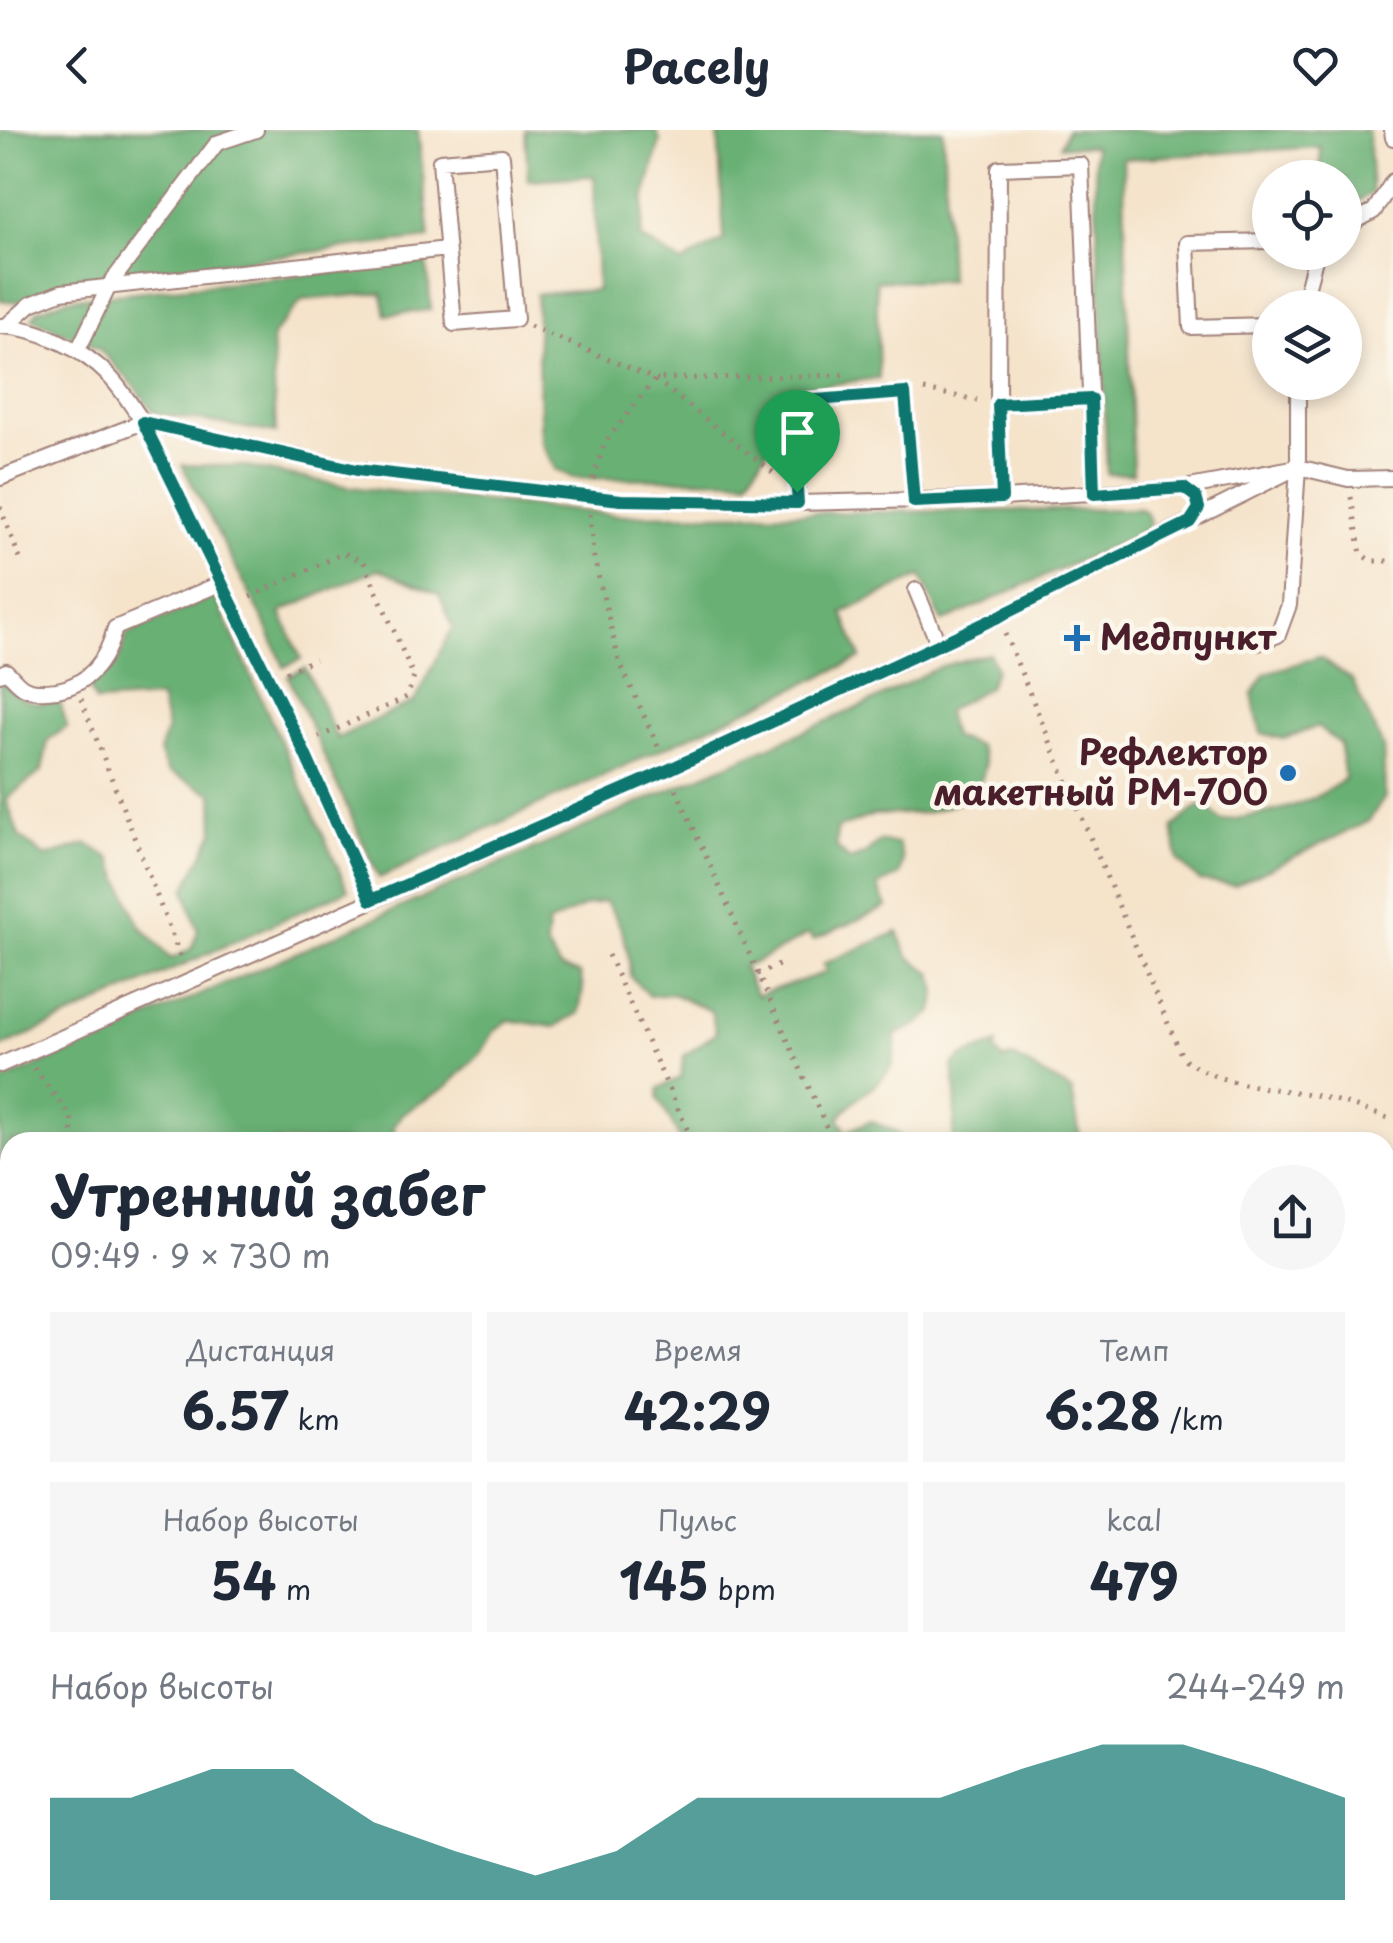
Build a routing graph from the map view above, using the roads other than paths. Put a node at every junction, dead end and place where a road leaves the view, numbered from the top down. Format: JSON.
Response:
{"nodes":[{"id":1,"x":256,"y":130,"type":"edge"},
{"id":2,"x":1392,"y":130,"type":"edge"},
{"id":3,"x":1393,"y":138,"type":"edge"},
{"id":4,"x":1393,"y":181,"type":"edge"},
{"id":5,"x":1362,"y":217,"type":"edge"},
{"id":6,"x":1252,"y":241,"type":"edge"},
{"id":7,"x":447,"y":249,"type":"junction"},
{"id":8,"x":110,"y":284,"type":"junction"},
{"id":9,"x":1252,"y":325,"type":"edge"},
{"id":10,"x":3,"y":326,"type":"edge"},
{"id":11,"x":78,"y":350,"type":"junction"},
{"id":12,"x":1091,"y":399,"type":"junction"},
{"id":13,"x":1298,"y":400,"type":"edge"},
{"id":14,"x":998,"y":404,"type":"junction"},
{"id":15,"x":143,"y":422,"type":"junction"},
{"id":16,"x":1298,"y":466,"type":"junction"},
{"id":17,"x":0,"y":478,"type":"edge"},
{"id":18,"x":1393,"y":478,"type":"edge"},
{"id":19,"x":1184,"y":488,"type":"junction"},
{"id":20,"x":1094,"y":494,"type":"junction"},
{"id":21,"x":798,"y":498,"type":"junction"},
{"id":22,"x":1002,"y":498,"type":"junction"},
{"id":23,"x":914,"y":502,"type":"junction"},
{"id":24,"x":1190,"y":522,"type":"junction"},
{"id":25,"x":222,"y":583,"type":"junction"},
{"id":26,"x":916,"y":590,"type":"dead end"},
{"id":27,"x":938,"y":643,"type":"junction"},
{"id":28,"x":1258,"y":643,"type":"dead end"},
{"id":29,"x":0,"y":674,"type":"edge"},
{"id":30,"x":371,"y":900,"type":"junction"},
{"id":31,"x":0,"y":1065,"type":"edge"}],
"edges":[{"from":1,"to":8,"type":"lane"},
{"from":2,"to":3,"type":"lane"},
{"from":4,"to":5,"type":"lane"},
{"from":6,"to":9,"type":"lane"},
{"from":7,"to":7,"type":"lane"},
{"from":7,"to":8,"type":"lane"},
{"from":8,"to":10,"type":"lane"},
{"from":8,"to":11,"type":"lane"},
{"from":10,"to":11,"type":"lane"},
{"from":11,"to":15,"type":"lane"},
{"from":12,"to":14,"type":"lane"},
{"from":12,"to":14,"type":"lane"},
{"from":12,"to":20,"type":"lane"},
{"from":13,"to":16,"type":"lane"},
{"from":14,"to":22,"type":"lane"},
{"from":15,"to":17,"type":"lane"},
{"from":15,"to":21,"type":"lane"},
{"from":15,"to":25,"type":"lane"},
{"from":16,"to":18,"type":"lane"},
{"from":16,"to":19,"type":"lane"},
{"from":16,"to":24,"type":"lane"},
{"from":16,"to":28,"type":"lane"},
{"from":19,"to":20,"type":"lane"},
{"from":19,"to":24,"type":"lane"},
{"from":20,"to":22,"type":"lane"},
{"from":21,"to":23,"type":"lane"},
{"from":21,"to":23,"type":"lane"},
{"from":22,"to":23,"type":"lane"},
{"from":24,"to":27,"type":"lane"},
{"from":25,"to":29,"type":"lane"},
{"from":25,"to":30,"type":"lane"},
{"from":26,"to":27,"type":"lane"},
{"from":27,"to":30,"type":"lane"},
{"from":30,"to":31,"type":"lane"}]}
